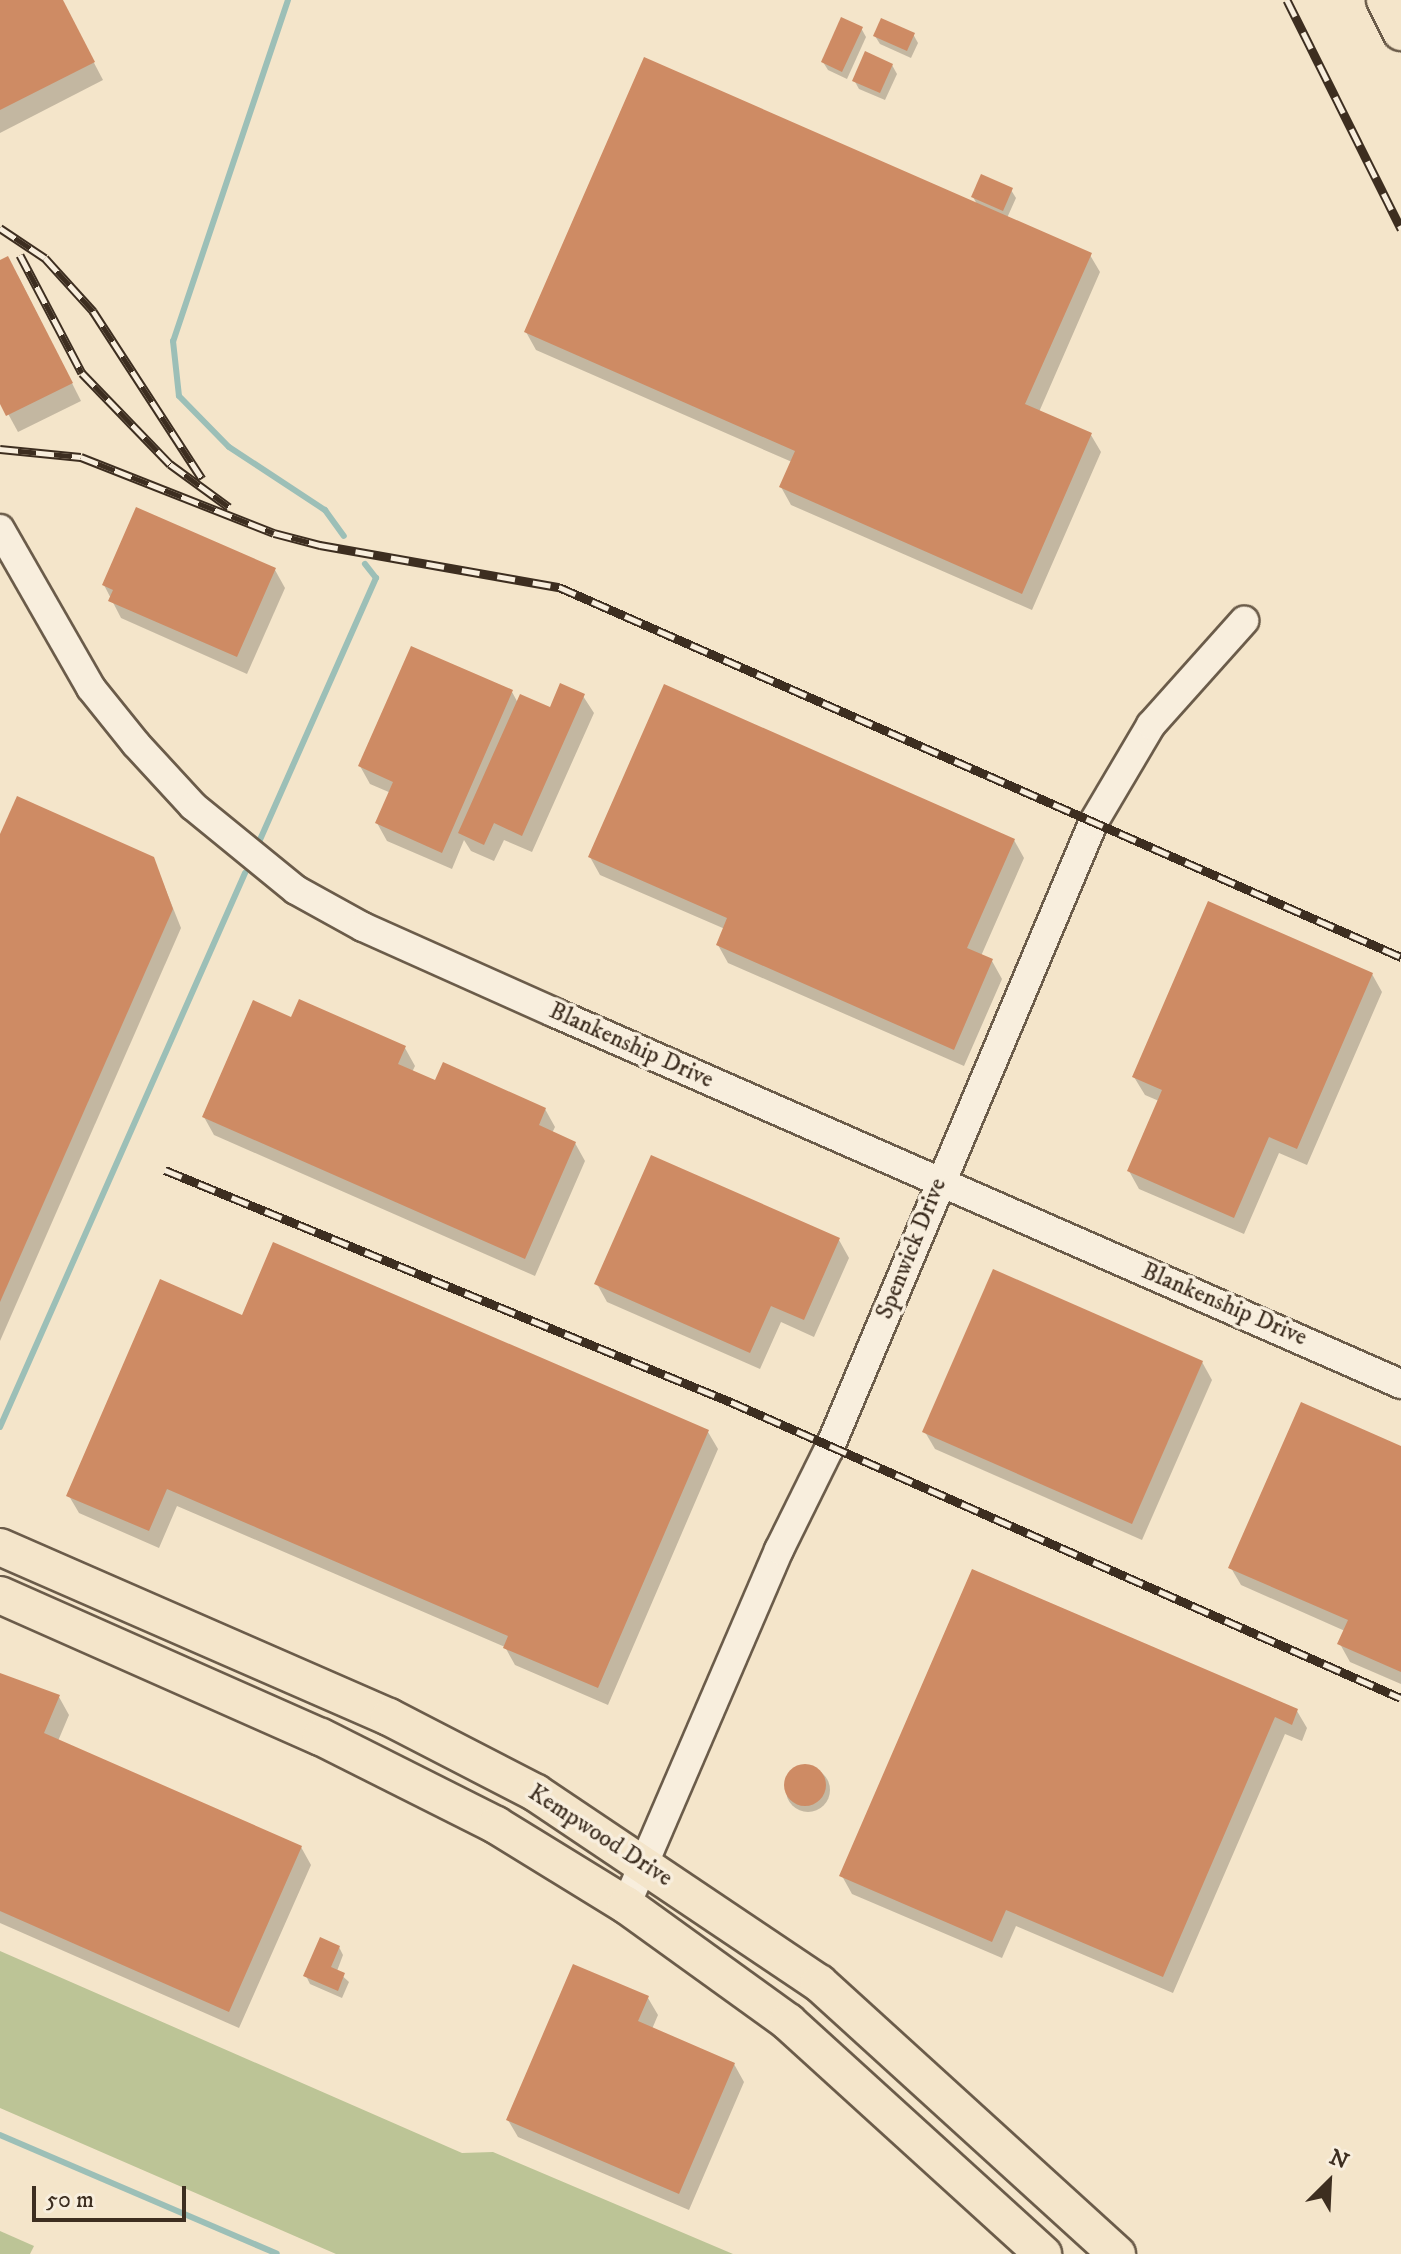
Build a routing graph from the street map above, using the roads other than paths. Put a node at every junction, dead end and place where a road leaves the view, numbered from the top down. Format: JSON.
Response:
{"nodes":[{"id":1,"x":0,"y":529,"type":"edge"},
{"id":2,"x":1244,"y":621,"type":"dead end"},
{"id":3,"x":940,"y":1183,"type":"junction"},
{"id":4,"x":1401,"y":1384,"type":"edge"},
{"id":5,"x":0,"y":1547,"type":"edge"},
{"id":6,"x":0,"y":1595,"type":"edge"},
{"id":7,"x":274,"y":1667,"type":"junction"},
{"id":8,"x":257,"y":1709,"type":"junction"},
{"id":9,"x":644,"y":1864,"type":"junction"},
{"id":10,"x":626,"y":1905,"type":"junction"},
{"id":11,"x":1043,"y":2254,"type":"edge"},
{"id":12,"x":1117,"y":2254,"type":"edge"}],
"edges":[{"from":1,"to":3,"type":"street","name":"Blankenship Drive"},
{"from":2,"to":3,"type":"street","name":"Spenwick Drive"},
{"from":3,"to":4,"type":"street","name":"Blankenship Drive"},
{"from":3,"to":9,"type":"street","name":"Spenwick Drive"},
{"from":5,"to":7,"type":"main road","name":"Kempwood Drive"},
{"from":6,"to":8,"type":"main road","name":"Kempwood Drive"},
{"from":7,"to":8,"type":"main road"},
{"from":7,"to":9,"type":"main road","name":"Kempwood Drive"},
{"from":8,"to":10,"type":"main road","name":"Kempwood Drive"},
{"from":9,"to":10,"type":"street","name":"Spenwick Drive"},
{"from":9,"to":12,"type":"main road","name":"Kempwood Drive"},
{"from":10,"to":11,"type":"main road","name":"Kempwood Drive"}]}
